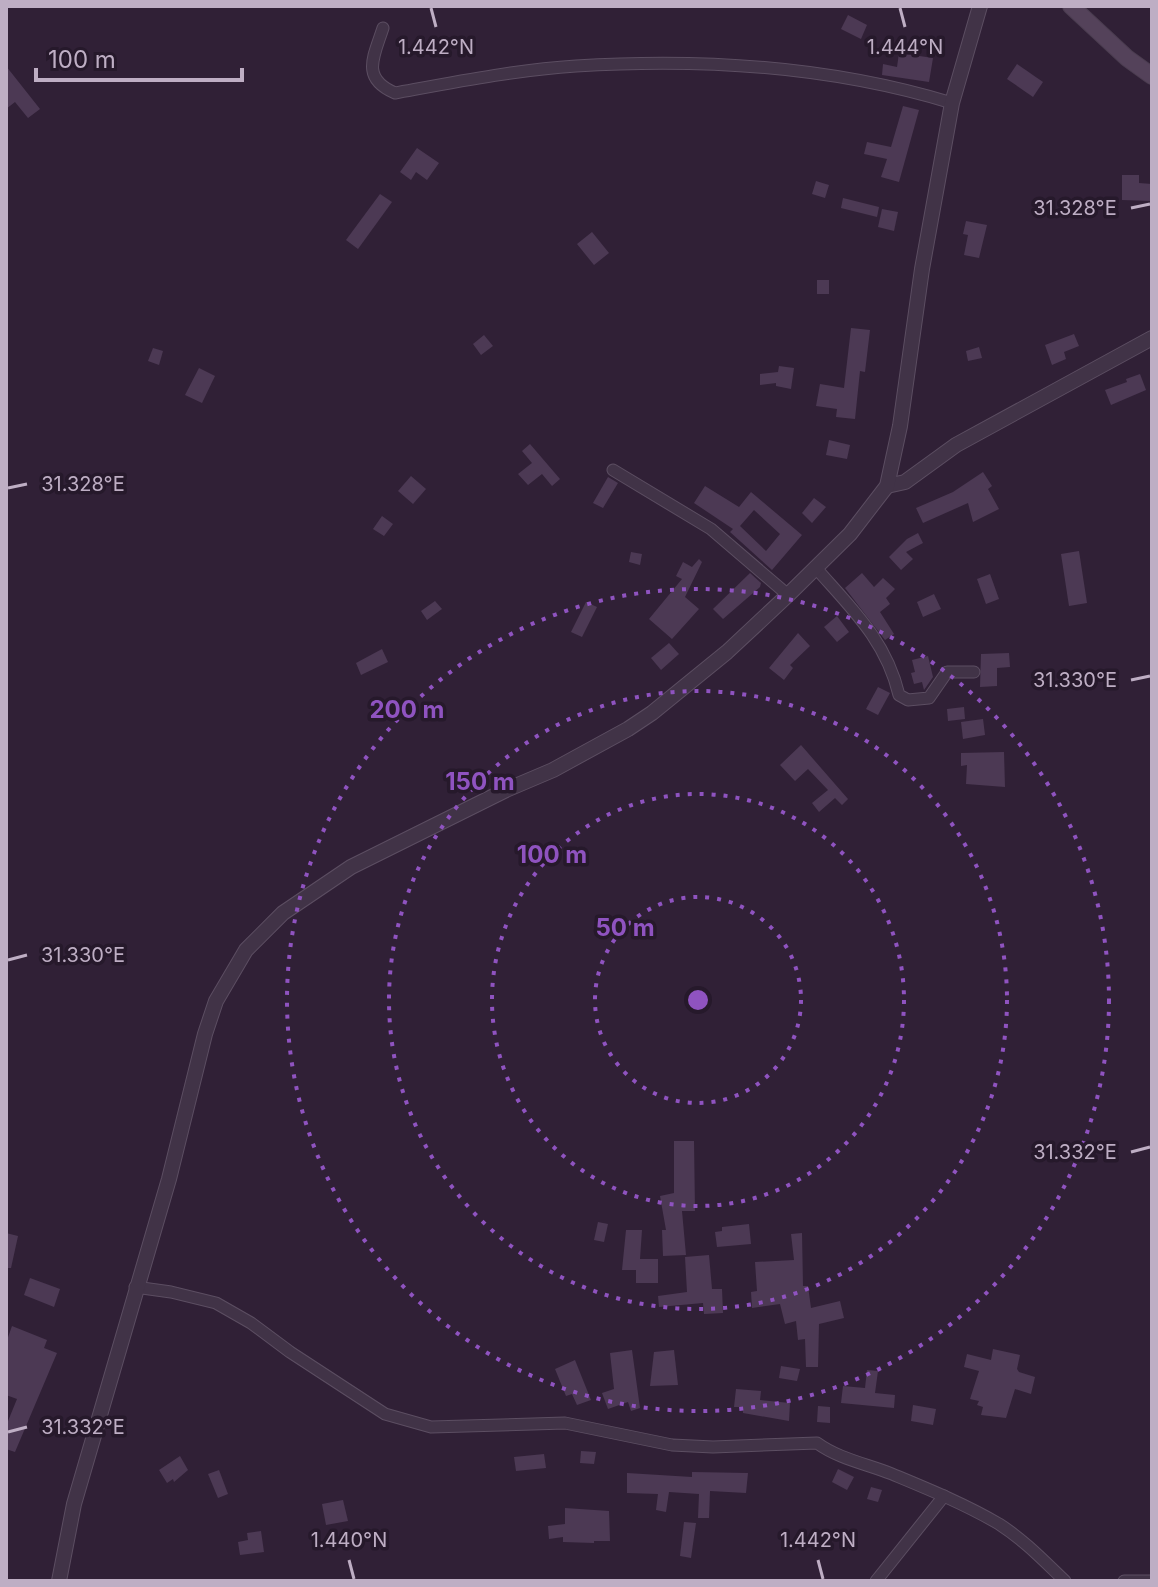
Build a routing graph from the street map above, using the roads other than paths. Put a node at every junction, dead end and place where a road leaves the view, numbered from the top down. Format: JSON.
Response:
{"nodes":[{"id":1,"x":980,"y":6,"type":"edge"},
{"id":2,"x":1071,"y":6,"type":"edge"},
{"id":3,"x":383,"y":28,"type":"dead end"},
{"id":4,"x":1152,"y":76,"type":"edge"},
{"id":5,"x":952,"y":103,"type":"junction"},
{"id":6,"x":1152,"y":338,"type":"edge"},
{"id":7,"x":613,"y":470,"type":"dead end"},
{"id":8,"x":887,"y":486,"type":"junction"},
{"id":9,"x":815,"y":567,"type":"junction"},
{"id":10,"x":788,"y":595,"type":"junction"},
{"id":11,"x":974,"y":672,"type":"dead end"},
{"id":12,"x":135,"y":1287,"type":"junction"},
{"id":13,"x":944,"y":1496,"type":"junction"},
{"id":14,"x":59,"y":1581,"type":"edge"},
{"id":15,"x":876,"y":1581,"type":"edge"},
{"id":16,"x":1065,"y":1581,"type":"edge"},
{"id":17,"x":1124,"y":1581,"type":"edge"},
{"id":18,"x":1152,"y":1581,"type":"edge"}],
"edges":[{"from":1,"to":5,"type":"street"},
{"from":2,"to":4,"type":"main road"},
{"from":3,"to":5,"type":"street"},
{"from":5,"to":8,"type":"street"},
{"from":6,"to":8,"type":"street"},
{"from":7,"to":10,"type":"street"},
{"from":8,"to":9,"type":"street"},
{"from":9,"to":10,"type":"street"},
{"from":9,"to":11,"type":"street"},
{"from":10,"to":12,"type":"street"},
{"from":12,"to":13,"type":"street"},
{"from":12,"to":14,"type":"street"},
{"from":13,"to":15,"type":"street"},
{"from":13,"to":16,"type":"street"},
{"from":17,"to":18,"type":"street"}]}
